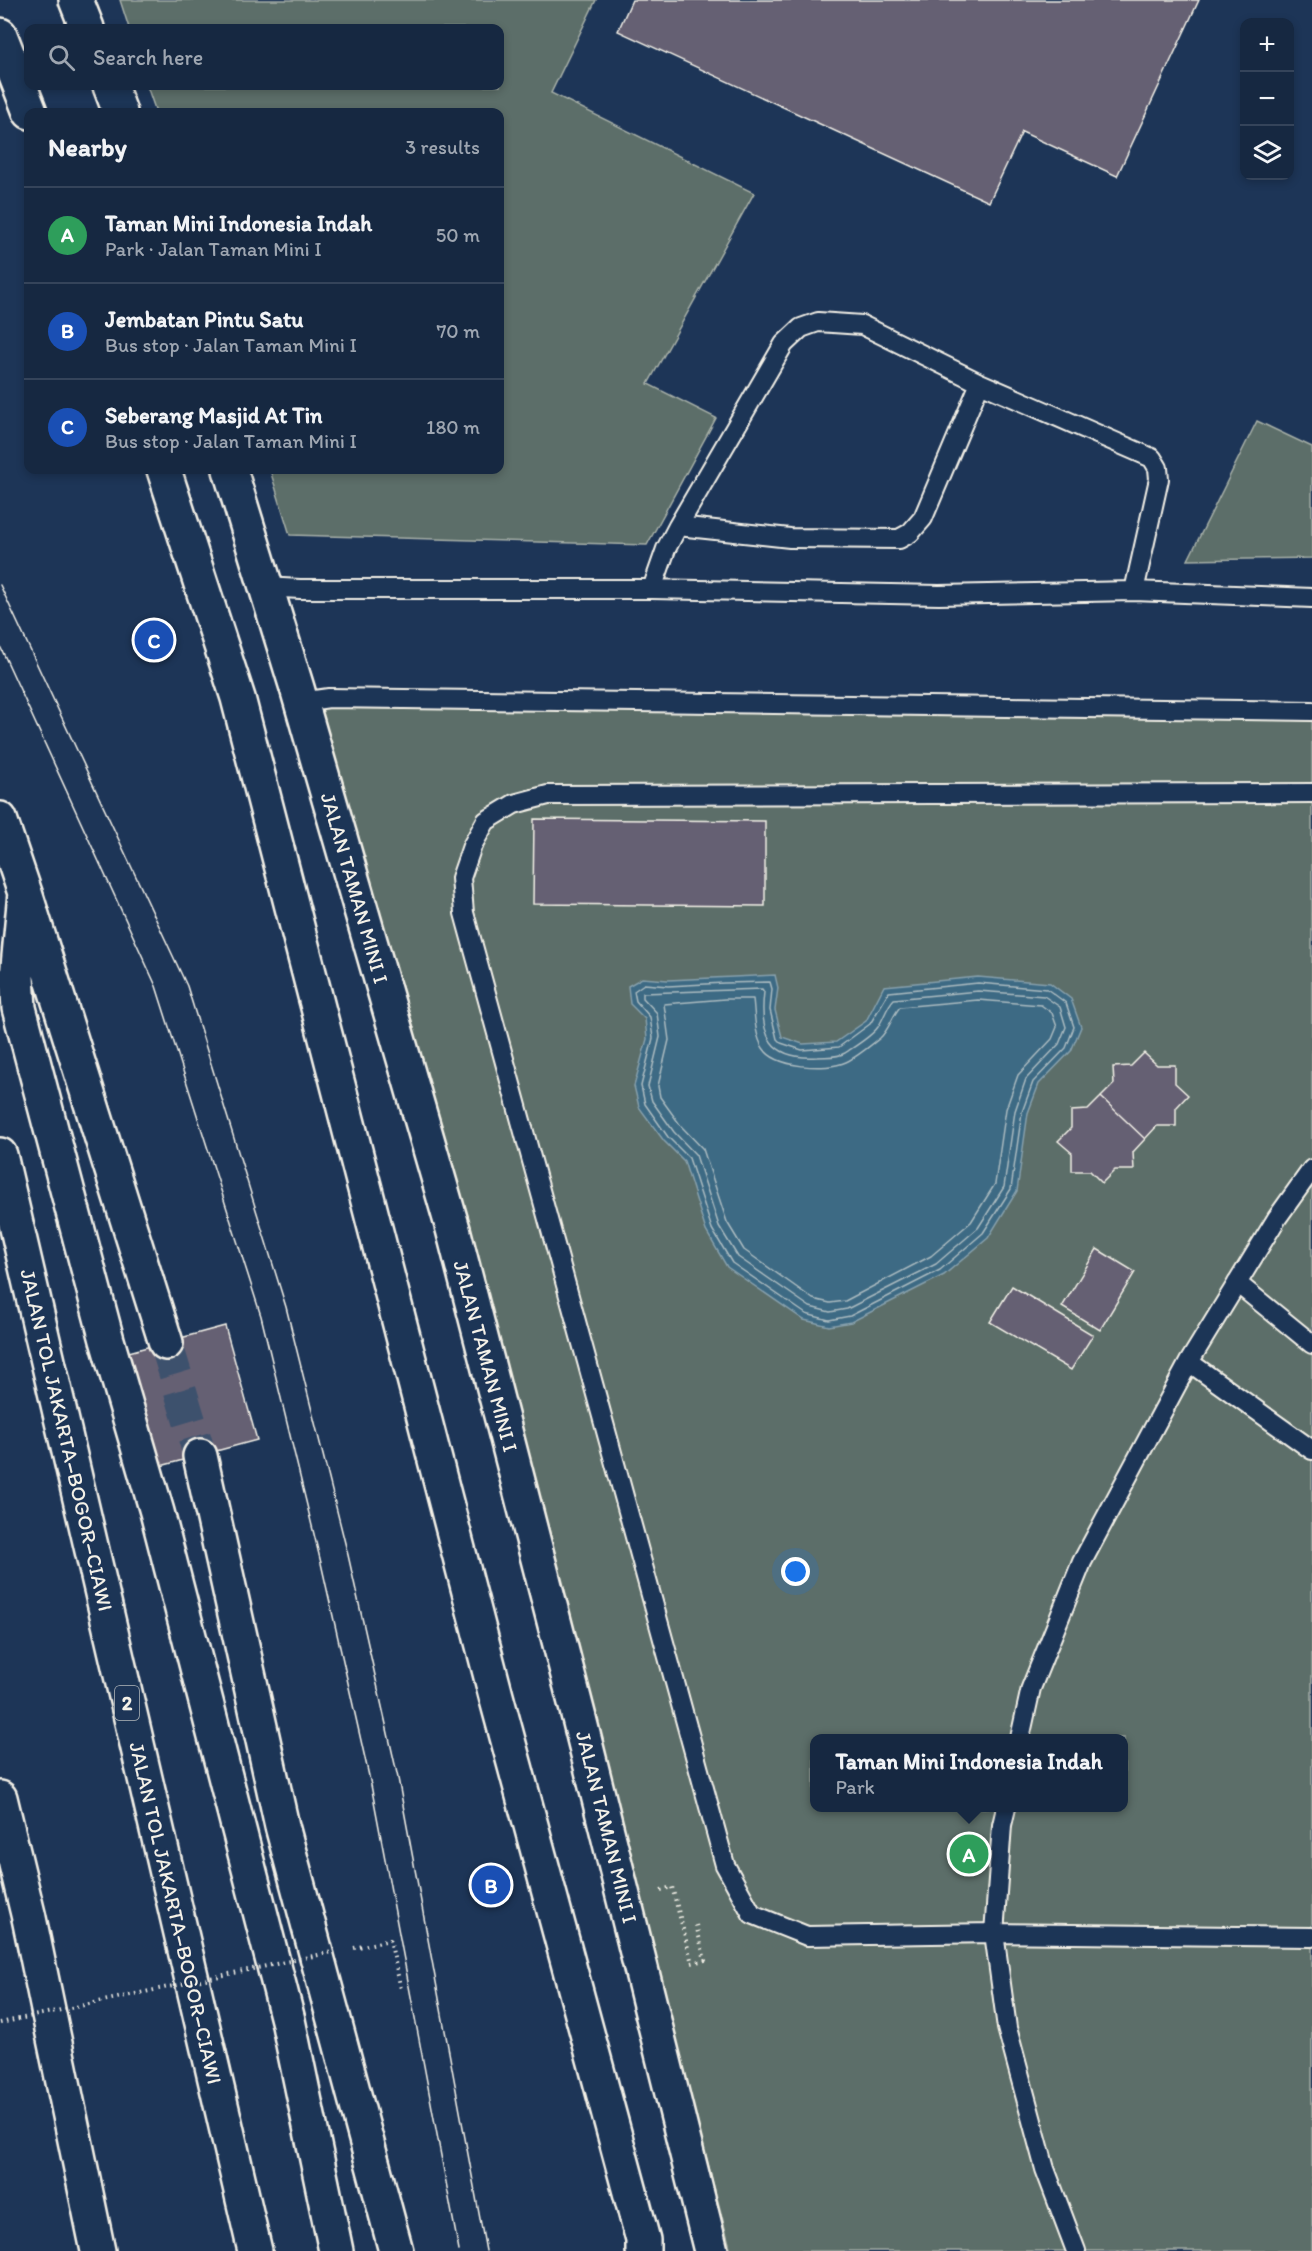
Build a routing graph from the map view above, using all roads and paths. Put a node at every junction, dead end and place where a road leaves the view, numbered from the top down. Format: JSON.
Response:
{"nodes":[{"id":1,"x":76,"y":0,"type":"edge"},
{"id":2,"x":85,"y":24,"type":"edge"},
{"id":3,"x":0,"y":35,"type":"edge"},
{"id":4,"x":112,"y":90,"type":"edge"},
{"id":5,"x":28,"y":108,"type":"edge"},
{"id":6,"x":118,"y":108,"type":"edge"},
{"id":7,"x":980,"y":383,"type":"junction"},
{"id":8,"x":165,"y":474,"type":"edge"},
{"id":9,"x":231,"y":474,"type":"edge"},
{"id":10,"x":678,"y":526,"type":"junction"},
{"id":11,"x":265,"y":587,"type":"junction"},
{"id":12,"x":652,"y":589,"type":"junction"},
{"id":13,"x":1134,"y":591,"type":"junction"},
{"id":14,"x":1312,"y":598,"type":"edge"},
{"id":15,"x":301,"y":702,"type":"junction"},
{"id":16,"x":1312,"y":711,"type":"edge"},
{"id":17,"x":1312,"y":793,"type":"edge"},
{"id":18,"x":0,"y":819,"type":"edge"},
{"id":19,"x":25,"y":893,"type":"junction"},
{"id":20,"x":0,"y":1155,"type":"edge"},
{"id":21,"x":1312,"y":1169,"type":"edge"},
{"id":22,"x":1238,"y":1283,"type":"junction"},
{"id":23,"x":166,"y":1343,"type":"tunnel mouth"},
{"id":24,"x":1312,"y":1344,"type":"edge"},
{"id":25,"x":1189,"y":1362,"type":"junction"},
{"id":26,"x":1312,"y":1450,"type":"edge"},
{"id":27,"x":200,"y":1456,"type":"tunnel mouth"},
{"id":28,"x":1021,"y":1734,"type":"edge"},
{"id":29,"x":0,"y":1798,"type":"edge"},
{"id":30,"x":1005,"y":1812,"type":"edge"},
{"id":31,"x":625,"y":1899,"type":"junction"},
{"id":32,"x":695,"y":1921,"type":"dead end"},
{"id":33,"x":994,"y":1933,"type":"junction"},
{"id":34,"x":1312,"y":1937,"type":"edge"},
{"id":35,"x":344,"y":1950,"type":"dead end"},
{"id":36,"x":333,"y":1952,"type":"dead end"},
{"id":37,"x":401,"y":1989,"type":"dead end"},
{"id":38,"x":0,"y":2023,"type":"edge"},
{"id":39,"x":644,"y":2247,"type":"edge"},
{"id":40,"x":98,"y":2251,"type":"edge"},
{"id":41,"x":255,"y":2251,"type":"edge"},
{"id":42,"x":336,"y":2251,"type":"edge"},
{"id":43,"x":396,"y":2251,"type":"edge"},
{"id":44,"x":711,"y":2251,"type":"edge"},
{"id":45,"x":1076,"y":2251,"type":"edge"}],
"edges":[{"from":1,"to":2,"type":"main road"},
{"from":3,"to":5,"type":"main road"},
{"from":4,"to":6,"type":"main road"},
{"from":7,"to":10,"type":"lane"},
{"from":7,"to":10,"type":"lane"},
{"from":7,"to":13,"type":"lane"},
{"from":8,"to":39,"type":"main road"},
{"from":9,"to":11,"type":"main road","name":"JALAN TAMAN MINI I"},
{"from":10,"to":12,"type":"lane"},
{"from":11,"to":12,"type":"lane"},
{"from":11,"to":15,"type":"main road","name":"JALAN TAMAN MINI I"},
{"from":12,"to":13,"type":"lane"},
{"from":13,"to":14,"type":"lane"},
{"from":15,"to":16,"type":"lane"},
{"from":15,"to":31,"type":"main road","name":"JALAN TAMAN MINI I"},
{"from":17,"to":33,"type":"lane"},
{"from":18,"to":19,"type":"main road"},
{"from":19,"to":23,"type":"main road"},
{"from":19,"to":42,"type":"main road"},
{"from":20,"to":41,"type":"main road","name":"JALAN TOL JAKARTA–BOGOR–CIAWI","number":"2"},
{"from":21,"to":22,"type":"lane"},
{"from":22,"to":24,"type":"lane"},
{"from":22,"to":25,"type":"lane"},
{"from":25,"to":26,"type":"lane"},
{"from":25,"to":28,"type":"lane"},
{"from":27,"to":43,"type":"main road"},
{"from":29,"to":40,"type":"main road"},
{"from":30,"to":33,"type":"lane"},
{"from":31,"to":32,"type":"path"},
{"from":31,"to":44,"type":"main road","name":"JALAN TAMAN MINI I"},
{"from":33,"to":34,"type":"lane"},
{"from":33,"to":45,"type":"lane"},
{"from":35,"to":37,"type":"path"},
{"from":36,"to":38,"type":"path","bridge":true}]}
